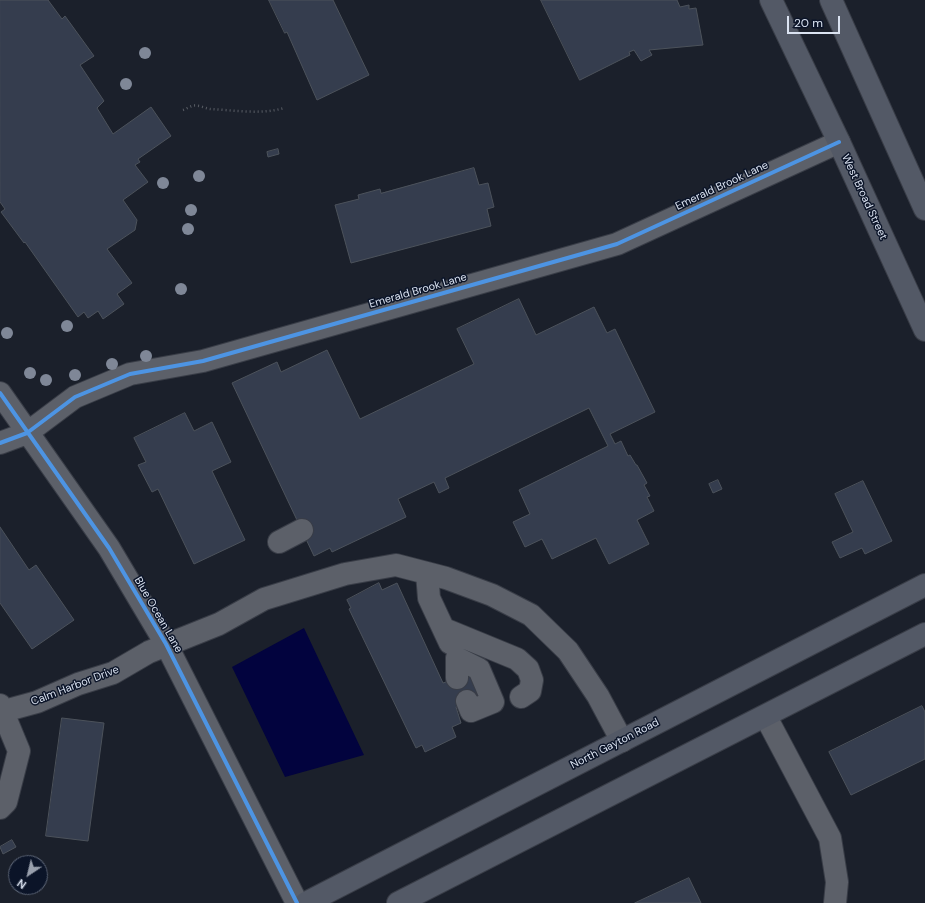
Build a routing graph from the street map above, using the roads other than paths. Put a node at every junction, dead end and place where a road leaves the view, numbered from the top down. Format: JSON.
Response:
{"nodes":[{"id":1,"x":771,"y":0,"type":"edge"},
{"id":2,"x":831,"y":0,"type":"edge"},
{"id":3,"x":839,"y":142,"type":"junction"},
{"id":4,"x":925,"y":209,"type":"edge"},
{"id":5,"x":925,"y":330,"type":"edge"},
{"id":6,"x":0,"y":393,"type":"edge"},
{"id":7,"x":27,"y":433,"type":"junction"},
{"id":8,"x":0,"y":443,"type":"edge"},
{"id":9,"x":302,"y":530,"type":"dead end"},
{"id":10,"x":279,"y":542,"type":"dead end"},
{"id":11,"x":427,"y":573,"type":"junction"},
{"id":12,"x":925,"y":586,"type":"edge"},
{"id":13,"x":444,"y":629,"type":"junction"},
{"id":14,"x":925,"y":634,"type":"edge"},
{"id":15,"x":166,"y":644,"type":"junction"},
{"id":16,"x":521,"y":697,"type":"dead end"},
{"id":17,"x":467,"y":701,"type":"dead end"},
{"id":18,"x":2,"y":708,"type":"edge"},
{"id":19,"x":766,"y":717,"type":"junction"},
{"id":20,"x":622,"y":741,"type":"junction"},
{"id":21,"x":0,"y":808,"type":"edge"},
{"id":22,"x":297,"y":903,"type":"edge"},
{"id":23,"x":306,"y":903,"type":"edge"},
{"id":24,"x":398,"y":903,"type":"edge"},
{"id":25,"x":835,"y":903,"type":"edge"}],
"edges":[{"from":1,"to":3,"type":"main road","name":"West Broad Street"},
{"from":2,"to":4,"type":"main road"},
{"from":3,"to":5,"type":"main road","name":"West Broad Street"},
{"from":3,"to":7,"type":"street","name":"Emerald Brook Lane"},
{"from":6,"to":7,"type":"street","name":"Blue Ocean Lane"},
{"from":7,"to":8,"type":"street","name":"Emerald Brook Lane"},
{"from":7,"to":15,"type":"street","name":"Blue Ocean Lane"},
{"from":9,"to":10,"type":"street"},
{"from":11,"to":13,"type":"street"},
{"from":11,"to":15,"type":"street","name":"Calm Harbor Drive"},
{"from":11,"to":20,"type":"street","name":"Calm Harbor Drive"},
{"from":12,"to":20,"type":"main road","name":"North Gayton Road"},
{"from":13,"to":16,"type":"street"},
{"from":13,"to":17,"type":"street"},
{"from":14,"to":19,"type":"main road"},
{"from":15,"to":18,"type":"street","name":"Calm Harbor Drive"},
{"from":15,"to":22,"type":"street","name":"Blue Ocean Lane"},
{"from":18,"to":21,"type":"street"},
{"from":19,"to":24,"type":"main road"},
{"from":19,"to":25,"type":"street"},
{"from":20,"to":23,"type":"main road","name":"North Gayton Road"}]}
